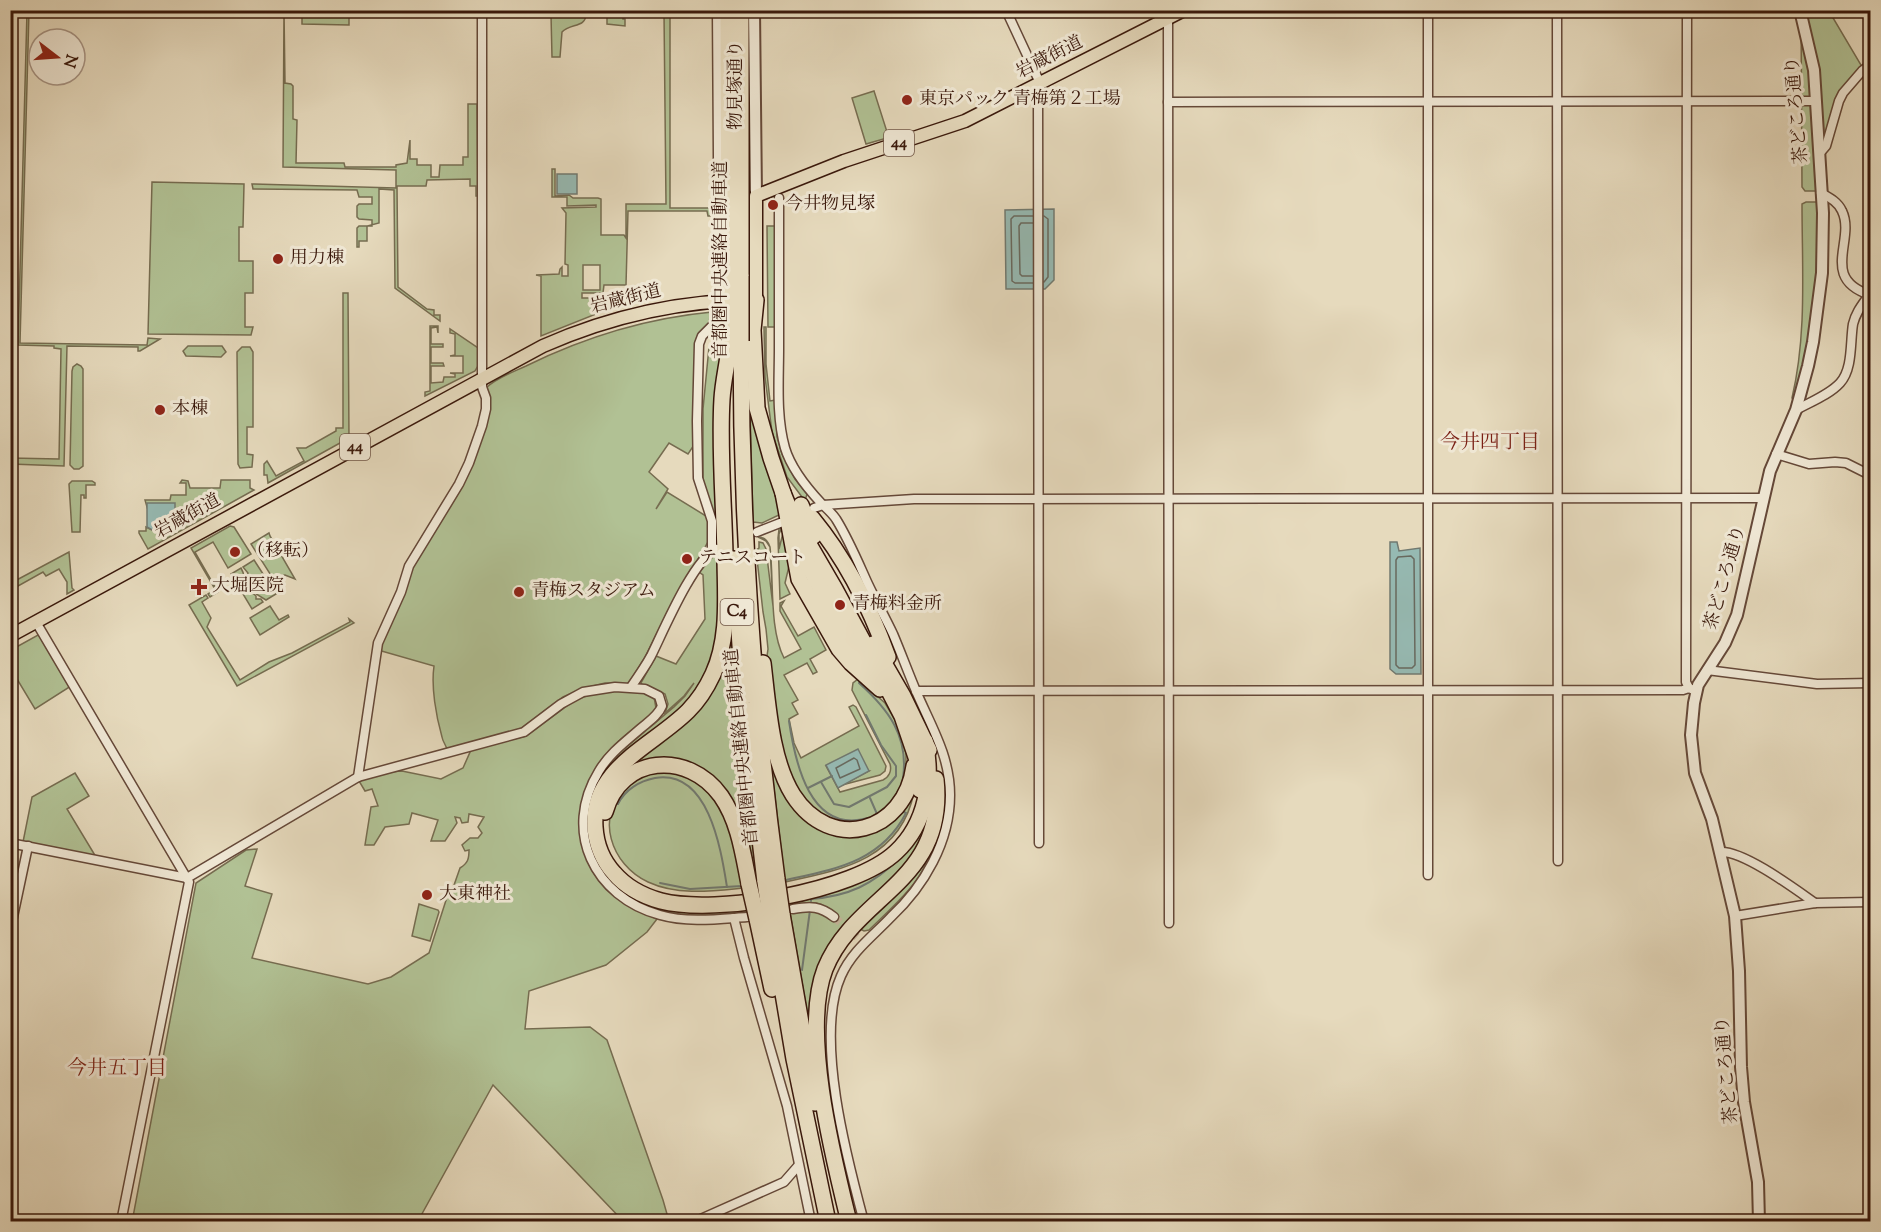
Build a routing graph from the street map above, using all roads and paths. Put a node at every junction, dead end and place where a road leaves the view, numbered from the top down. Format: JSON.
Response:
{"nodes":[{"id":1,"x":482,"y":10,"type":"edge"},
{"id":2,"x":717,"y":10,"type":"edge"},
{"id":3,"x":728,"y":10,"type":"edge"},
{"id":4,"x":741,"y":10,"type":"edge"},
{"id":5,"x":754,"y":10,"type":"edge"},
{"id":6,"x":1006,"y":10,"type":"edge"},
{"id":7,"x":1184,"y":10,"type":"edge"},
{"id":8,"x":1428,"y":10,"type":"edge"},
{"id":9,"x":1557,"y":10,"type":"edge"},
{"id":10,"x":1687,"y":10,"type":"edge"},
{"id":11,"x":1800,"y":10,"type":"edge"},
{"id":12,"x":1168,"y":18,"type":"junction"},
{"id":13,"x":1870,"y":65,"type":"edge"},
{"id":14,"x":1040,"y":83,"type":"junction"},
{"id":15,"x":1557,"y":100,"type":"junction"},
{"id":16,"x":1687,"y":100,"type":"junction"},
{"id":17,"x":1428,"y":101,"type":"junction"},
{"id":18,"x":1816,"y":101,"type":"junction"},
{"id":19,"x":1168,"y":102,"type":"junction"},
{"id":20,"x":1820,"y":153,"type":"junction"},
{"id":21,"x":1821,"y":193,"type":"junction"},
{"id":22,"x":756,"y":196,"type":"junction"},
{"id":23,"x":779,"y":198,"type":"dead end"},
{"id":24,"x":1870,"y":295,"type":"edge"},
{"id":25,"x":756,"y":300,"type":"junction"},
{"id":26,"x":717,"y":301,"type":"junction"},
{"id":27,"x":733,"y":344,"type":"junction"},
{"id":28,"x":483,"y":378,"type":"junction"},
{"id":29,"x":1796,"y":410,"type":"junction"},
{"id":30,"x":1776,"y":454,"type":"junction"},
{"id":31,"x":1870,"y":476,"type":"edge"},
{"id":32,"x":783,"y":493,"type":"junction"},
{"id":33,"x":1038,"y":498,"type":"junction"},
{"id":34,"x":1168,"y":498,"type":"junction"},
{"id":35,"x":1428,"y":498,"type":"junction"},
{"id":36,"x":1558,"y":498,"type":"junction"},
{"id":37,"x":1687,"y":498,"type":"junction"},
{"id":38,"x":1764,"y":498,"type":"junction"},
{"id":39,"x":744,"y":499,"type":"junction"},
{"id":40,"x":813,"y":506,"type":"junction"},
{"id":41,"x":787,"y":527,"type":"junction"},
{"id":42,"x":757,"y":532,"type":"dead end"},
{"id":43,"x":36,"y":622,"type":"junction"},
{"id":44,"x":10,"y":636,"type":"edge"},
{"id":45,"x":1707,"y":670,"type":"junction"},
{"id":46,"x":869,"y":677,"type":"junction"},
{"id":47,"x":1870,"y":683,"type":"edge"},
{"id":48,"x":631,"y":687,"type":"junction"},
{"id":49,"x":1692,"y":689,"type":"junction"},
{"id":50,"x":1038,"y":690,"type":"junction"},
{"id":51,"x":1169,"y":690,"type":"junction"},
{"id":52,"x":1428,"y":690,"type":"junction"},
{"id":53,"x":1558,"y":690,"type":"junction"},
{"id":54,"x":899,"y":695,"type":"junction"},
{"id":55,"x":925,"y":741,"type":"junction"},
{"id":56,"x":915,"y":753,"type":"junction"},
{"id":57,"x":358,"y":777,"type":"junction"},
{"id":58,"x":10,"y":843,"type":"edge"},
{"id":59,"x":1039,"y":843,"type":"dead end"},
{"id":60,"x":28,"y":846,"type":"junction"},
{"id":61,"x":1721,"y":852,"type":"junction"},
{"id":62,"x":1558,"y":861,"type":"dead end"},
{"id":63,"x":1428,"y":875,"type":"dead end"},
{"id":64,"x":188,"y":878,"type":"junction"},
{"id":65,"x":764,"y":882,"type":"junction"},
{"id":66,"x":1870,"y":902,"type":"edge"},
{"id":67,"x":1815,"y":903,"type":"junction"},
{"id":68,"x":770,"y":915,"type":"junction"},
{"id":69,"x":1735,"y":916,"type":"junction"},
{"id":70,"x":834,"y":917,"type":"tunnel mouth"},
{"id":71,"x":734,"y":918,"type":"junction"},
{"id":72,"x":1169,"y":923,"type":"dead end"},
{"id":73,"x":10,"y":931,"type":"edge"},
{"id":74,"x":798,"y":1166,"type":"junction"},
{"id":75,"x":122,"y":1221,"type":"edge"},
{"id":76,"x":694,"y":1221,"type":"edge"},
{"id":77,"x":811,"y":1221,"type":"edge"},
{"id":78,"x":828,"y":1221,"type":"edge"},
{"id":79,"x":841,"y":1221,"type":"edge"},
{"id":80,"x":849,"y":1221,"type":"edge"},
{"id":81,"x":864,"y":1221,"type":"edge"},
{"id":82,"x":1759,"y":1221,"type":"edge"}],
"edges":[{"from":1,"to":28,"type":"street"},
{"from":2,"to":26,"type":"street"},
{"from":3,"to":27,"type":"highway","name":"首都圏中央連絡自動車道","number":"C4","bridge":true},
{"from":4,"to":27,"type":"highway","name":"首都圏中央連絡自動車道","number":"C4","bridge":true},
{"from":5,"to":22,"type":"street","name":"物見塚通り"},
{"from":6,"to":14,"type":"street"},
{"from":7,"to":12,"type":"main road","name":"岩蔵街道","number":"44"},
{"from":8,"to":17,"type":"street"},
{"from":9,"to":15,"type":"street"},
{"from":10,"to":16,"type":"street"},
{"from":11,"to":18,"type":"street","name":"茶どころ通り"},
{"from":12,"to":14,"type":"main road","name":"岩蔵街道","number":"44"},
{"from":12,"to":19,"type":"street"},
{"from":13,"to":20,"type":"street"},
{"from":14,"to":22,"type":"main road","name":"岩蔵街道","number":"44"},
{"from":14,"to":33,"type":"street"},
{"from":15,"to":16,"type":"street"},
{"from":15,"to":17,"type":"street"},
{"from":15,"to":36,"type":"street"},
{"from":16,"to":18,"type":"street"},
{"from":16,"to":37,"type":"street"},
{"from":17,"to":19,"type":"street"},
{"from":17,"to":35,"type":"street"},
{"from":18,"to":20,"type":"street","name":"茶どころ通り"},
{"from":19,"to":34,"type":"street"},
{"from":20,"to":21,"type":"street","name":"茶どころ通り"},
{"from":21,"to":24,"type":"street"},
{"from":21,"to":29,"type":"street","name":"茶どころ通り"},
{"from":22,"to":25,"type":"main road"},
{"from":23,"to":40,"type":"street"},
{"from":24,"to":29,"type":"street"},
{"from":25,"to":26,"type":"main road","name":"岩蔵街道","number":"44"},
{"from":25,"to":32,"type":"highway"},
{"from":25,"to":40,"type":"highway"},
{"from":26,"to":28,"type":"main road","name":"岩蔵街道","number":"44"},
{"from":26,"to":48,"type":"street"},
{"from":27,"to":39,"type":"highway","name":"首都圏中央連絡自動車道","number":"C4"},
{"from":27,"to":55,"type":"highway"},
{"from":27,"to":65,"type":"highway","name":"首都圏中央連絡自動車道","number":"C4"},
{"from":28,"to":43,"type":"main road","name":"岩蔵街道","number":"44"},
{"from":28,"to":57,"type":"street"},
{"from":29,"to":30,"type":"street","name":"茶どころ通り"},
{"from":30,"to":31,"type":"street"},
{"from":30,"to":38,"type":"street","name":"茶どころ通り"},
{"from":32,"to":41,"type":"highway"},
{"from":32,"to":54,"type":"highway"},
{"from":33,"to":34,"type":"street"},
{"from":33,"to":40,"type":"street"},
{"from":33,"to":50,"type":"street"},
{"from":34,"to":35,"type":"street"},
{"from":34,"to":51,"type":"street"},
{"from":35,"to":36,"type":"street"},
{"from":35,"to":52,"type":"street"},
{"from":36,"to":37,"type":"street"},
{"from":36,"to":53,"type":"street"},
{"from":37,"to":38,"type":"street"},
{"from":37,"to":49,"type":"street"},
{"from":38,"to":45,"type":"street","name":"茶どころ通り"},
{"from":39,"to":56,"type":"highway"},
{"from":39,"to":65,"type":"highway","name":"首都圏中央連絡自動車道","number":"C4"},
{"from":40,"to":54,"type":"highway"},
{"from":40,"to":54,"type":"highway"},
{"from":40,"to":54,"type":"street"},
{"from":41,"to":42,"type":"street"},
{"from":41,"to":46,"type":"highway"},
{"from":41,"to":46,"type":"highway"},
{"from":43,"to":44,"type":"main road","name":"岩蔵街道","number":"44"},
{"from":43,"to":64,"type":"street"},
{"from":45,"to":47,"type":"street"},
{"from":45,"to":49,"type":"street","name":"茶どころ通り"},
{"from":46,"to":54,"type":"highway"},
{"from":48,"to":57,"type":"street"},
{"from":48,"to":71,"type":"street"},
{"from":49,"to":53,"type":"street"},
{"from":49,"to":61,"type":"street","name":"茶どころ通り"},
{"from":50,"to":51,"type":"street"},
{"from":50,"to":54,"type":"street"},
{"from":50,"to":59,"type":"street"},
{"from":51,"to":52,"type":"street"},
{"from":51,"to":72,"type":"street"},
{"from":52,"to":53,"type":"street"},
{"from":52,"to":63,"type":"street"},
{"from":53,"to":62,"type":"street"},
{"from":54,"to":55,"type":"highway"},
{"from":54,"to":56,"type":"highway"},
{"from":54,"to":81,"type":"street"},
{"from":55,"to":80,"type":"highway"},
{"from":56,"to":65,"type":"highway"},
{"from":57,"to":64,"type":"street"},
{"from":58,"to":60,"type":"street"},
{"from":60,"to":64,"type":"street"},
{"from":60,"to":73,"type":"street"},
{"from":61,"to":67,"type":"street"},
{"from":61,"to":69,"type":"street","name":"茶どころ通り"},
{"from":64,"to":75,"type":"street"},
{"from":65,"to":68,"type":"highway","name":"首都圏中央連絡自動車道","number":"C4","bridge":true},
{"from":65,"to":68,"type":"highway","bridge":true},
{"from":66,"to":67,"type":"street"},
{"from":67,"to":69,"type":"street"},
{"from":68,"to":70,"type":"street"},
{"from":68,"to":71,"type":"street"},
{"from":68,"to":78,"type":"highway"},
{"from":68,"to":79,"type":"highway","name":"首都圏中央連絡自動車道","number":"C4"},
{"from":69,"to":82,"type":"street","name":"茶どころ通り"},
{"from":71,"to":74,"type":"street"},
{"from":74,"to":76,"type":"street"},
{"from":74,"to":77,"type":"street"}]}
